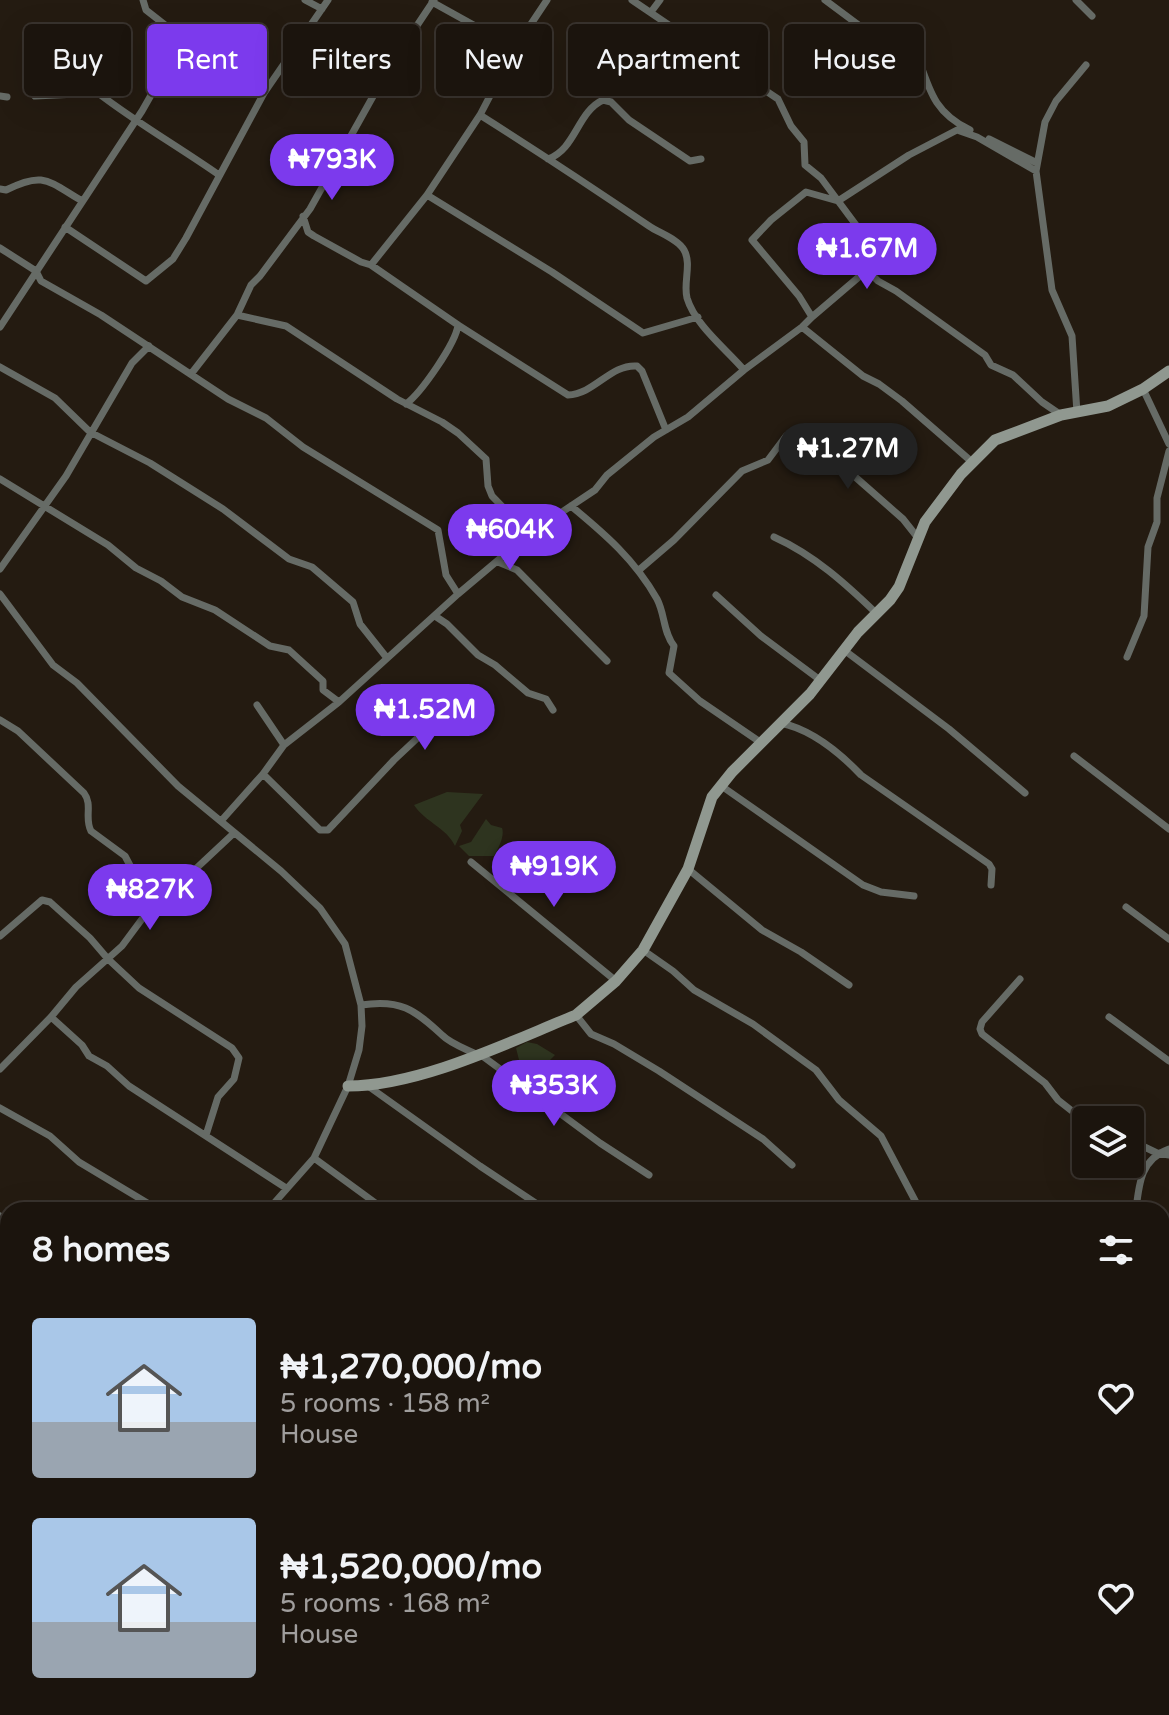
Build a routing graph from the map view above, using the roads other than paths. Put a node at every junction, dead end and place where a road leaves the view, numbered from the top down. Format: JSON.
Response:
{"nodes":[{"id":1,"x":143,"y":0,"type":"edge"},
{"id":2,"x":305,"y":0,"type":"edge"},
{"id":3,"x":328,"y":0,"type":"edge"},
{"id":4,"x":547,"y":0,"type":"edge"},
{"id":5,"x":632,"y":0,"type":"edge"},
{"id":6,"x":660,"y":0,"type":"edge"},
{"id":7,"x":825,"y":0,"type":"edge"},
{"id":8,"x":1076,"y":0,"type":"edge"},
{"id":9,"x":433,"y":1,"type":"edge"},
{"id":10,"x":322,"y":9,"type":"junction"},
{"id":11,"x":651,"y":12,"type":"junction"},
{"id":12,"x":1092,"y":16,"type":"dead end"},
{"id":13,"x":164,"y":24,"type":"edge"},
{"id":14,"x":473,"y":24,"type":"edge"},
{"id":15,"x":531,"y":24,"type":"edge"},
{"id":16,"x":857,"y":24,"type":"edge"},
{"id":17,"x":1086,"y":65,"type":"dead end"},
{"id":18,"x":924,"y":75,"type":"edge"},
{"id":19,"x":267,"y":83,"type":"edge"},
{"id":20,"x":270,"y":83,"type":"junction"},
{"id":21,"x":267,"y":88,"type":"edge"},
{"id":22,"x":102,"y":96,"type":"edge"},
{"id":23,"x":150,"y":96,"type":"edge"},
{"id":24,"x":262,"y":96,"type":"edge"},
{"id":25,"x":490,"y":96,"type":"edge"},
{"id":26,"x":480,"y":115,"type":"junction"},
{"id":27,"x":135,"y":121,"type":"junction"},
{"id":28,"x":548,"y":159,"type":"junction"},
{"id":29,"x":701,"y":159,"type":"dead end"},
{"id":30,"x":1036,"y":167,"type":"junction"},
{"id":31,"x":219,"y":175,"type":"junction"},
{"id":32,"x":0,"y":189,"type":"edge"},
{"id":33,"x":427,"y":195,"type":"junction"},
{"id":34,"x":82,"y":201,"type":"junction"},
{"id":35,"x":838,"y":201,"type":"junction"},
{"id":36,"x":303,"y":216,"type":"junction"},
{"id":37,"x":65,"y":227,"type":"junction"},
{"id":38,"x":308,"y":232,"type":"junction"},
{"id":39,"x":287,"y":242,"type":"junction"},
{"id":40,"x":0,"y":248,"type":"edge"},
{"id":41,"x":371,"y":265,"type":"junction"},
{"id":42,"x":867,"y":270,"type":"junction"},
{"id":43,"x":36,"y":271,"type":"junction"},
{"id":44,"x":41,"y":281,"type":"junction"},
{"id":45,"x":29,"y":283,"type":"junction"},
{"id":46,"x":237,"y":315,"type":"junction"},
{"id":47,"x":698,"y":317,"type":"junction"},
{"id":48,"x":812,"y":317,"type":"junction"},
{"id":49,"x":458,"y":325,"type":"junction"},
{"id":50,"x":0,"y":327,"type":"edge"},
{"id":51,"x":802,"y":327,"type":"junction"},
{"id":52,"x":475,"y":336,"type":"junction"},
{"id":53,"x":455,"y":339,"type":"junction"},
{"id":54,"x":149,"y":346,"type":"junction"},
{"id":55,"x":0,"y":367,"type":"edge"},
{"id":56,"x":744,"y":370,"type":"junction"},
{"id":57,"x":1169,"y":371,"type":"edge"},
{"id":58,"x":191,"y":374,"type":"junction"},
{"id":59,"x":1143,"y":389,"type":"junction"},
{"id":60,"x":406,"y":404,"type":"junction"},
{"id":61,"x":1077,"y":413,"type":"junction"},
{"id":62,"x":1061,"y":415,"type":"junction"},
{"id":63,"x":666,"y":430,"type":"junction"},
{"id":64,"x":90,"y":432,"type":"junction"},
{"id":65,"x":1169,"y":444,"type":"edge"},
{"id":66,"x":1169,"y":451,"type":"edge"},
{"id":67,"x":972,"y":462,"type":"junction"},
{"id":68,"x":0,"y":479,"type":"edge"},
{"id":69,"x":44,"y":506,"type":"junction"},
{"id":70,"x":571,"y":506,"type":"junction"},
{"id":71,"x":529,"y":534,"type":"junction"},
{"id":72,"x":774,"y":537,"type":"dead end"},
{"id":73,"x":918,"y":538,"type":"junction"},
{"id":74,"x":498,"y":562,"type":"junction"},
{"id":75,"x":0,"y":569,"type":"edge"},
{"id":76,"x":639,"y":570,"type":"junction"},
{"id":77,"x":0,"y":594,"type":"edge"},
{"id":78,"x":458,"y":594,"type":"junction"},
{"id":79,"x":716,"y":595,"type":"dead end"},
{"id":80,"x":877,"y":614,"type":"junction"},
{"id":81,"x":435,"y":616,"type":"junction"},
{"id":82,"x":844,"y":650,"type":"junction"},
{"id":83,"x":1127,"y":657,"type":"dead end"},
{"id":84,"x":387,"y":658,"type":"junction"},
{"id":85,"x":607,"y":661,"type":"dead end"},
{"id":86,"x":820,"y":680,"type":"junction"},
{"id":87,"x":339,"y":702,"type":"junction"},
{"id":88,"x":257,"y":705,"type":"dead end"},
{"id":89,"x":553,"y":710,"type":"dead end"},
{"id":90,"x":442,"y":715,"type":"dead end"},
{"id":91,"x":0,"y":720,"type":"edge"},
{"id":92,"x":780,"y":723,"type":"junction"},
{"id":93,"x":760,"y":742,"type":"junction"},
{"id":94,"x":284,"y":745,"type":"junction"},
{"id":95,"x":1074,"y":756,"type":"dead end"},
{"id":96,"x":263,"y":774,"type":"junction"},
{"id":97,"x":720,"y":785,"type":"junction"},
{"id":98,"x":1025,"y":793,"type":"dead end"},
{"id":99,"x":221,"y":821,"type":"junction"},
{"id":100,"x":1169,"y":829,"type":"edge"},
{"id":101,"x":234,"y":833,"type":"junction"},
{"id":102,"x":471,"y":862,"type":"dead end"},
{"id":103,"x":688,"y":869,"type":"junction"},
{"id":104,"x":991,"y":885,"type":"dead end"},
{"id":105,"x":914,"y":896,"type":"dead end"},
{"id":106,"x":1126,"y":907,"type":"dead end"},
{"id":107,"x":153,"y":909,"type":"junction"},
{"id":108,"x":0,"y":936,"type":"edge"},
{"id":109,"x":1169,"y":939,"type":"edge"},
{"id":110,"x":643,"y":950,"type":"junction"},
{"id":111,"x":108,"y":955,"type":"junction"},
{"id":112,"x":1020,"y":979,"type":"dead end"},
{"id":113,"x":616,"y":981,"type":"junction"},
{"id":114,"x":849,"y":985,"type":"dead end"},
{"id":115,"x":361,"y":1005,"type":"junction"},
{"id":116,"x":576,"y":1015,"type":"junction"},
{"id":117,"x":51,"y":1017,"type":"junction"},
{"id":118,"x":1109,"y":1017,"type":"dead end"},
{"id":119,"x":478,"y":1054,"type":"junction"},
{"id":120,"x":1169,"y":1061,"type":"edge"},
{"id":121,"x":0,"y":1069,"type":"edge"},
{"id":122,"x":348,"y":1086,"type":"junction"},
{"id":123,"x":368,"y":1086,"type":"junction"},
{"id":124,"x":0,"y":1108,"type":"edge"},
{"id":125,"x":1072,"y":1111,"type":"edge"},
{"id":126,"x":206,"y":1135,"type":"junction"},
{"id":127,"x":1144,"y":1147,"type":"edge"},
{"id":128,"x":1169,"y":1149,"type":"edge"},
{"id":129,"x":1157,"y":1153,"type":"junction"},
{"id":130,"x":1169,"y":1155,"type":"edge"},
{"id":131,"x":314,"y":1158,"type":"junction"},
{"id":132,"x":792,"y":1165,"type":"dead end"},
{"id":133,"x":649,"y":1175,"type":"dead end"},
{"id":134,"x":286,"y":1188,"type":"junction"},
{"id":135,"x":146,"y":1202,"type":"edge"},
{"id":136,"x":275,"y":1202,"type":"edge"},
{"id":137,"x":374,"y":1202,"type":"edge"},
{"id":138,"x":534,"y":1202,"type":"edge"},
{"id":139,"x":916,"y":1202,"type":"edge"},
{"id":140,"x":1137,"y":1202,"type":"edge"}],
"edges":[{"from":1,"to":13,"type":"street"},
{"from":2,"to":10,"type":"street"},
{"from":3,"to":10,"type":"street"},
{"from":4,"to":15,"type":"street"},
{"from":5,"to":11,"type":"street"},
{"from":6,"to":11,"type":"street"},
{"from":7,"to":16,"type":"street"},
{"from":8,"to":12,"type":"street"},
{"from":9,"to":14,"type":"street"},
{"from":9,"to":36,"type":"street"},
{"from":10,"to":20,"type":"street"},
{"from":11,"to":35,"type":"street"},
{"from":17,"to":30,"type":"street"},
{"from":18,"to":30,"type":"street"},
{"from":19,"to":20,"type":"street"},
{"from":20,"to":21,"type":"street"},
{"from":22,"to":27,"type":"street"},
{"from":23,"to":27,"type":"street"},
{"from":24,"to":31,"type":"street"},
{"from":25,"to":26,"type":"street"},
{"from":26,"to":28,"type":"street"},
{"from":26,"to":33,"type":"street"},
{"from":27,"to":31,"type":"street"},
{"from":27,"to":34,"type":"street"},
{"from":28,"to":29,"type":"street"},
{"from":28,"to":47,"type":"street"},
{"from":30,"to":35,"type":"street"},
{"from":30,"to":61,"type":"street"},
{"from":31,"to":37,"type":"street"},
{"from":32,"to":34,"type":"street"},
{"from":33,"to":41,"type":"street"},
{"from":33,"to":47,"type":"street"},
{"from":34,"to":37,"type":"street"},
{"from":35,"to":42,"type":"street"},
{"from":35,"to":48,"type":"street"},
{"from":36,"to":38,"type":"street"},
{"from":36,"to":39,"type":"street"},
{"from":37,"to":43,"type":"street"},
{"from":38,"to":39,"type":"street"},
{"from":38,"to":41,"type":"street"},
{"from":39,"to":46,"type":"street"},
{"from":40,"to":43,"type":"street"},
{"from":41,"to":49,"type":"street"},
{"from":42,"to":48,"type":"street"},
{"from":42,"to":62,"type":"street"},
{"from":43,"to":44,"type":"street"},
{"from":43,"to":45,"type":"street"},
{"from":44,"to":45,"type":"street"},
{"from":44,"to":54,"type":"street"},
{"from":45,"to":50,"type":"street"},
{"from":46,"to":58,"type":"street"},
{"from":46,"to":60,"type":"street"},
{"from":47,"to":56,"type":"street"},
{"from":48,"to":51,"type":"street"},
{"from":49,"to":52,"type":"street"},
{"from":49,"to":53,"type":"street"},
{"from":51,"to":56,"type":"street"},
{"from":51,"to":67,"type":"street"},
{"from":52,"to":53,"type":"street"},
{"from":52,"to":63,"type":"street"},
{"from":53,"to":60,"type":"street"},
{"from":54,"to":58,"type":"street"},
{"from":54,"to":64,"type":"street"},
{"from":55,"to":64,"type":"street"},
{"from":56,"to":63,"type":"street"},
{"from":57,"to":59,"type":"street"},
{"from":58,"to":78,"type":"street"},
{"from":59,"to":61,"type":"street"},
{"from":59,"to":65,"type":"street"},
{"from":60,"to":71,"type":"street"},
{"from":61,"to":62,"type":"street"},
{"from":62,"to":67,"type":"street"},
{"from":63,"to":70,"type":"street"},
{"from":64,"to":69,"type":"street"},
{"from":64,"to":84,"type":"street"},
{"from":66,"to":83,"type":"street"},
{"from":67,"to":73,"type":"street"},
{"from":68,"to":69,"type":"street"},
{"from":69,"to":75,"type":"street"},
{"from":69,"to":87,"type":"street"},
{"from":70,"to":71,"type":"street"},
{"from":70,"to":76,"type":"street"},
{"from":71,"to":74,"type":"street"},
{"from":72,"to":80,"type":"street"},
{"from":73,"to":76,"type":"street"},
{"from":73,"to":80,"type":"street"},
{"from":74,"to":78,"type":"street"},
{"from":74,"to":85,"type":"street"},
{"from":76,"to":93,"type":"street"},
{"from":77,"to":99,"type":"street"},
{"from":78,"to":81,"type":"street"},
{"from":79,"to":86,"type":"street"},
{"from":80,"to":82,"type":"street"},
{"from":81,"to":84,"type":"street"},
{"from":81,"to":89,"type":"street"},
{"from":82,"to":86,"type":"street"},
{"from":82,"to":98,"type":"street"},
{"from":84,"to":87,"type":"street"},
{"from":86,"to":92,"type":"street"},
{"from":87,"to":94,"type":"street"},
{"from":88,"to":94,"type":"street"},
{"from":90,"to":96,"type":"street"},
{"from":91,"to":107,"type":"street"},
{"from":92,"to":93,"type":"street"},
{"from":92,"to":104,"type":"street"},
{"from":93,"to":97,"type":"street"},
{"from":94,"to":96,"type":"street"},
{"from":95,"to":100,"type":"street"},
{"from":96,"to":99,"type":"street"},
{"from":97,"to":103,"type":"street"},
{"from":97,"to":105,"type":"street"},
{"from":99,"to":101,"type":"street"},
{"from":101,"to":107,"type":"street"},
{"from":101,"to":115,"type":"street"},
{"from":102,"to":113,"type":"street"},
{"from":103,"to":110,"type":"street"},
{"from":103,"to":114,"type":"street"},
{"from":106,"to":109,"type":"street"},
{"from":107,"to":111,"type":"street"},
{"from":108,"to":111,"type":"street"},
{"from":110,"to":113,"type":"street"},
{"from":110,"to":139,"type":"street"},
{"from":111,"to":117,"type":"street"},
{"from":111,"to":126,"type":"street"},
{"from":112,"to":125,"type":"street"},
{"from":113,"to":116,"type":"street"},
{"from":115,"to":119,"type":"street"},
{"from":115,"to":122,"type":"street"},
{"from":116,"to":119,"type":"street"},
{"from":116,"to":132,"type":"street"},
{"from":117,"to":121,"type":"street"},
{"from":117,"to":126,"type":"street"},
{"from":118,"to":120,"type":"street"},
{"from":119,"to":123,"type":"street"},
{"from":119,"to":133,"type":"street"},
{"from":122,"to":123,"type":"street"},
{"from":122,"to":131,"type":"street"},
{"from":123,"to":138,"type":"street"},
{"from":124,"to":135,"type":"street"},
{"from":126,"to":134,"type":"street"},
{"from":127,"to":129,"type":"street"},
{"from":128,"to":129,"type":"street"},
{"from":129,"to":130,"type":"street"},
{"from":129,"to":140,"type":"street"},
{"from":131,"to":134,"type":"street"},
{"from":131,"to":137,"type":"street"},
{"from":134,"to":136,"type":"street"}]}
